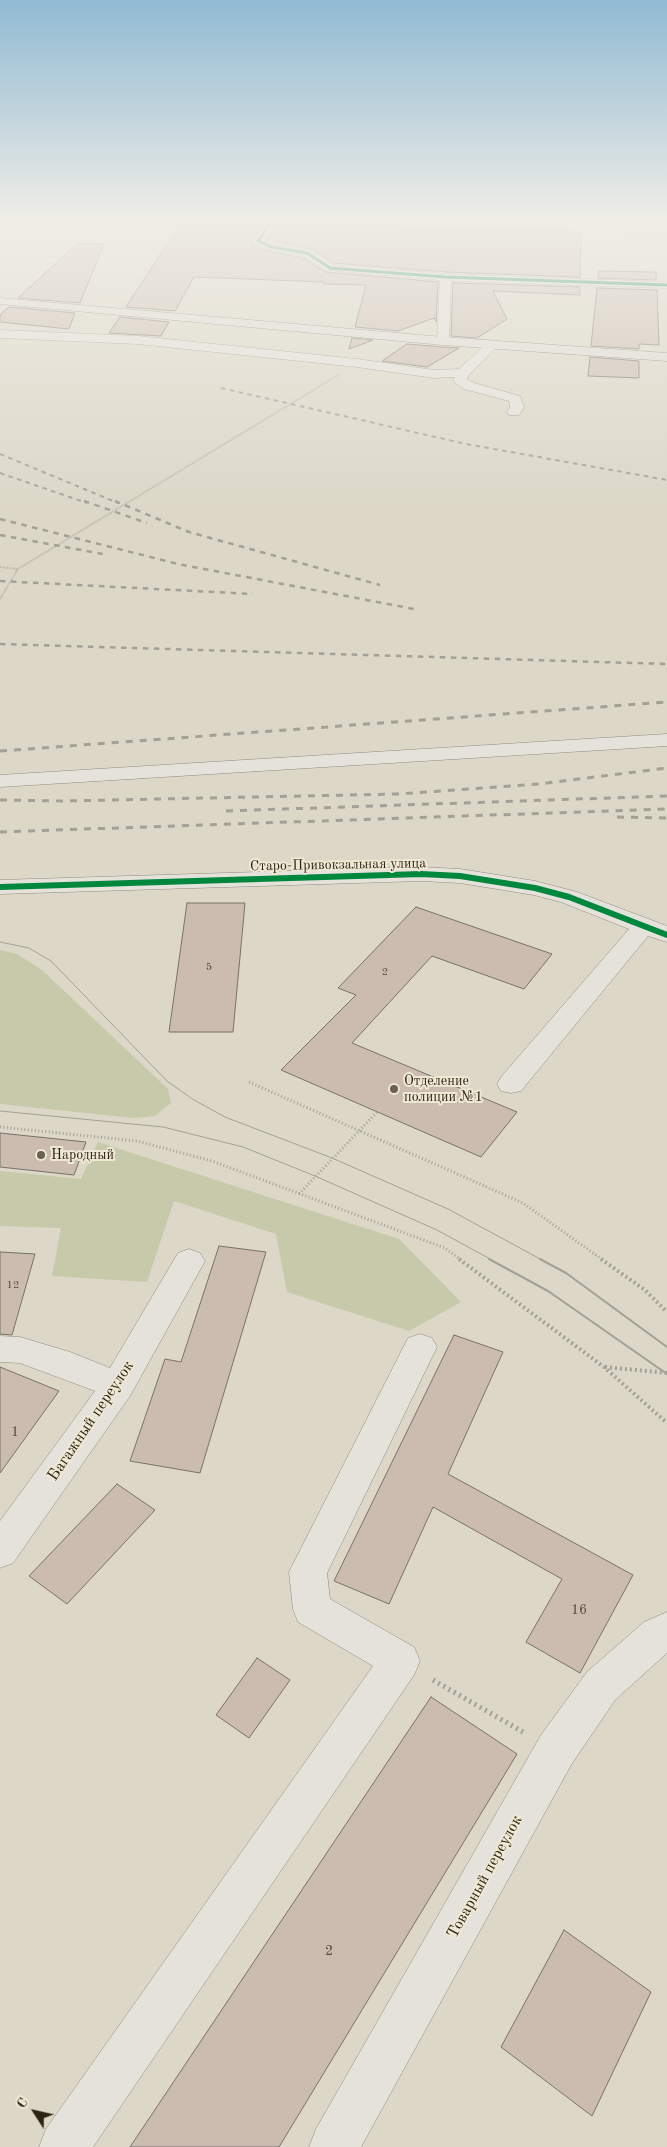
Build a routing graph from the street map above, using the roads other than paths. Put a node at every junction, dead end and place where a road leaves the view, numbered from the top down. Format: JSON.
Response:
{"nodes":[{"id":1,"x":218,"y":321,"type":"edge"},
{"id":2,"x":444,"y":321,"type":"edge"},
{"id":3,"x":0,"y":334,"type":"edge"},
{"id":4,"x":443,"y":341,"type":"junction"},
{"id":5,"x":492,"y":344,"type":"junction"},
{"id":6,"x":667,"y":356,"type":"edge"},
{"id":7,"x":463,"y":373,"type":"junction"},
{"id":8,"x":514,"y":412,"type":"dead end"},
{"id":9,"x":667,"y":740,"type":"edge"},
{"id":10,"x":0,"y":781,"type":"edge"},
{"id":11,"x":0,"y":886,"type":"edge"},
{"id":12,"x":655,"y":931,"type":"edge"},
{"id":13,"x":510,"y":1084,"type":"dead end"},
{"id":14,"x":189,"y":1261,"type":"dead end"},
{"id":15,"x":420,"y":1347,"type":"dead end"},
{"id":16,"x":0,"y":1349,"type":"edge"},
{"id":17,"x":118,"y":1386,"type":"junction"},
{"id":18,"x":0,"y":1551,"type":"edge"},
{"id":19,"x":667,"y":1630,"type":"edge"},
{"id":20,"x":64,"y":2147,"type":"edge"},
{"id":21,"x":334,"y":2147,"type":"edge"}],
"edges":[{"from":1,"to":4,"type":"main road"},
{"from":2,"to":4,"type":"street"},
{"from":3,"to":7,"type":"street"},
{"from":4,"to":5,"type":"main road"},
{"from":5,"to":6,"type":"main road"},
{"from":5,"to":7,"type":"street"},
{"from":7,"to":8,"type":"street"},
{"from":9,"to":10,"type":"street"},
{"from":11,"to":12,"type":"street","name":"Старо-Привокзальная улица"},
{"from":12,"to":13,"type":"street"},
{"from":14,"to":17,"type":"street","name":"Багажный переулок"},
{"from":15,"to":20,"type":"street"},
{"from":16,"to":17,"type":"street"},
{"from":17,"to":18,"type":"street","name":"Багажный переулок"},
{"from":19,"to":21,"type":"street","name":"Товарный переулок"}]}
